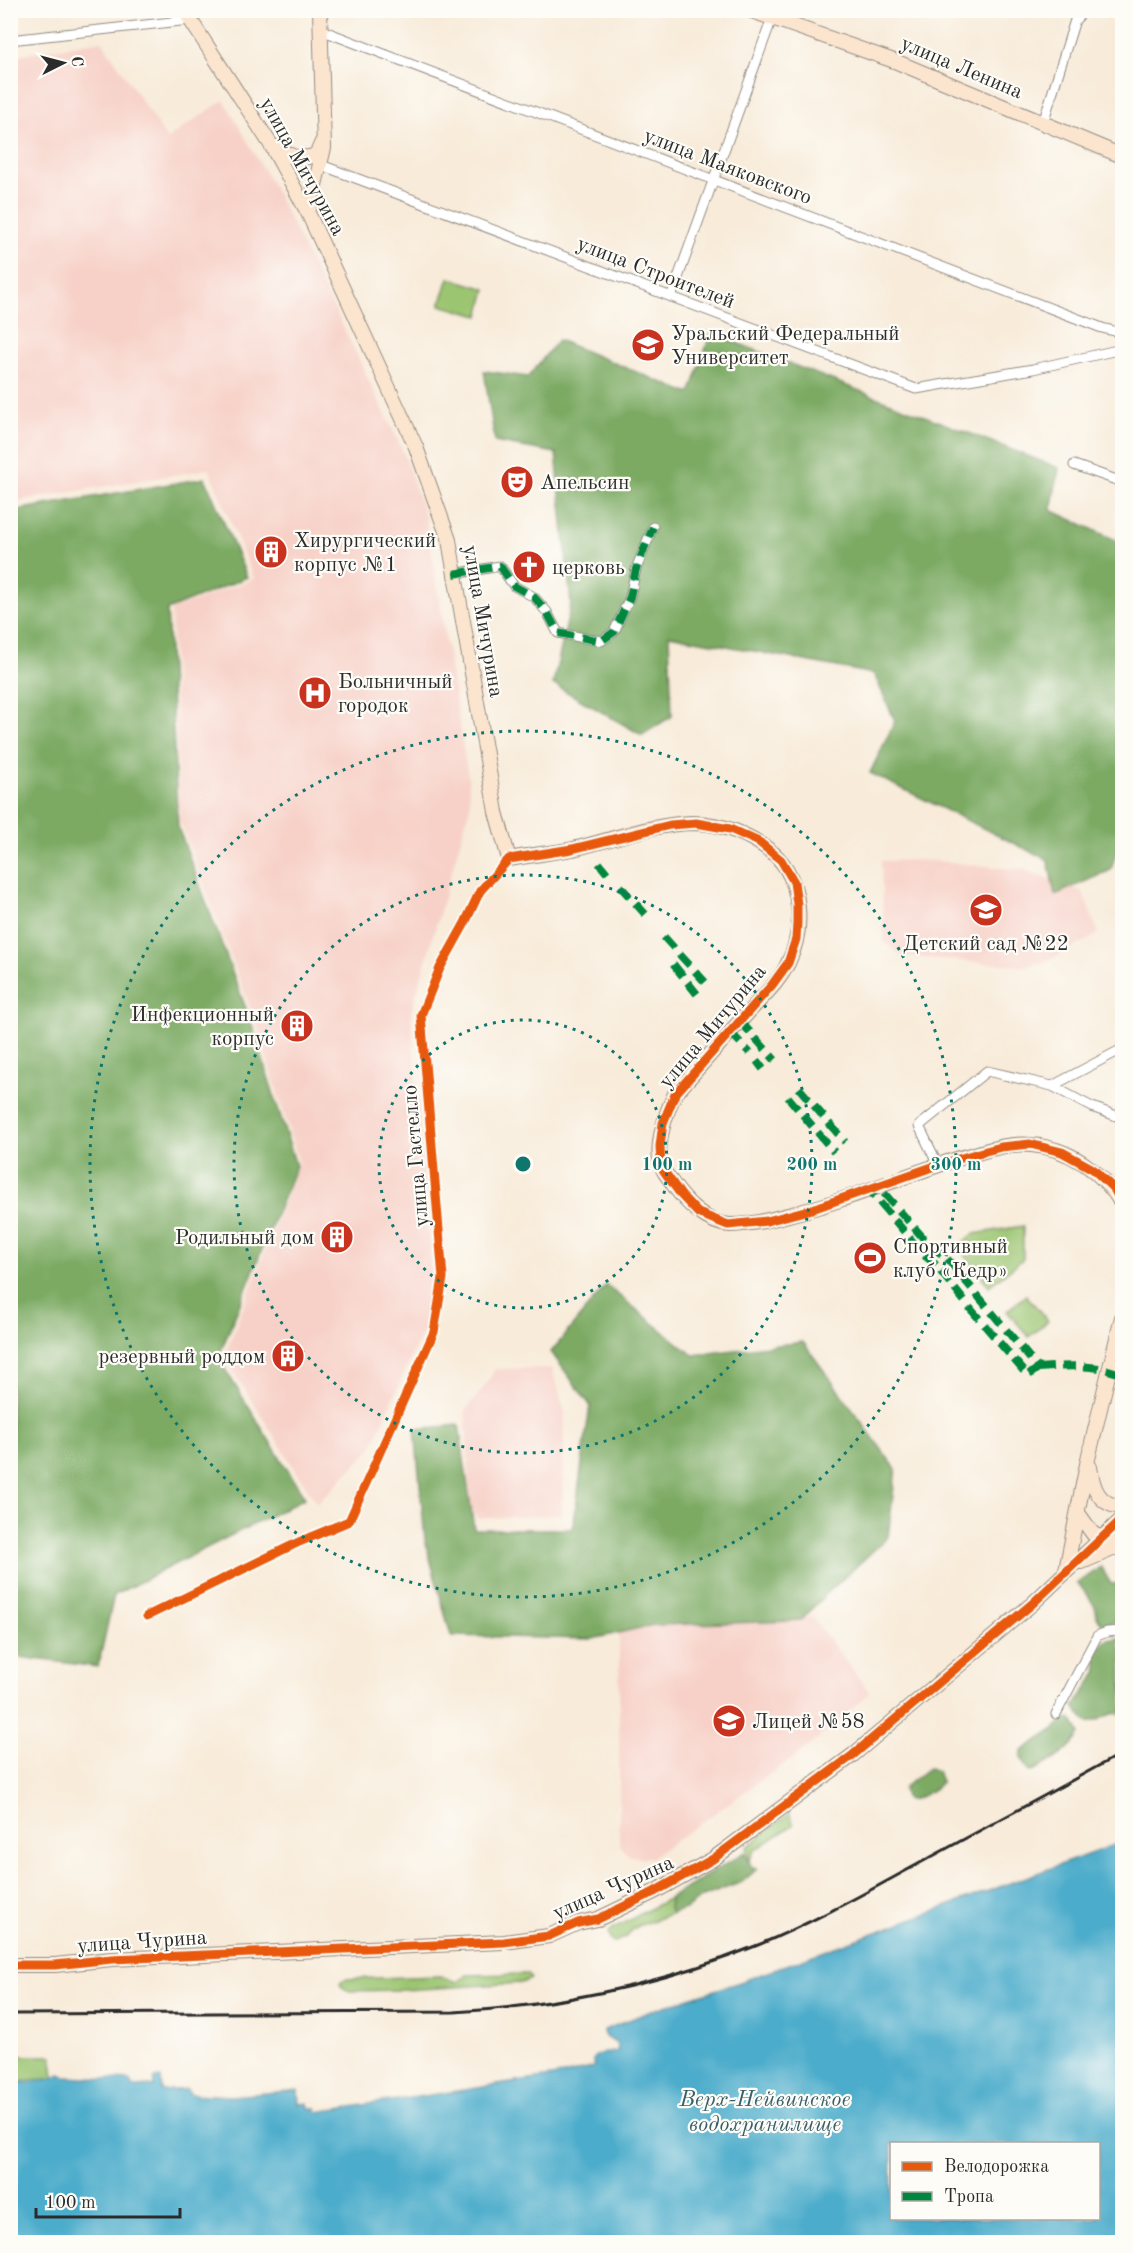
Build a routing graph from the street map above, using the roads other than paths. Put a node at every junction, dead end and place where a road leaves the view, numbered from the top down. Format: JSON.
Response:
{"nodes":[{"id":1,"x":320,"y":10,"type":"edge"},
{"id":2,"x":749,"y":10,"type":"edge"},
{"id":3,"x":1085,"y":10,"type":"edge"},
{"id":4,"x":187,"y":15,"type":"edge"},
{"id":5,"x":773,"y":15,"type":"edge"},
{"id":6,"x":321,"y":30,"type":"junction"},
{"id":7,"x":10,"y":40,"type":"edge"},
{"id":8,"x":1043,"y":123,"type":"junction"},
{"id":9,"x":323,"y":139,"type":"junction"},
{"id":10,"x":271,"y":145,"type":"junction"},
{"id":11,"x":1122,"y":156,"type":"edge"},
{"id":12,"x":321,"y":165,"type":"junction"},
{"id":13,"x":713,"y":180,"type":"junction"},
{"id":14,"x":309,"y":213,"type":"junction"},
{"id":15,"x":671,"y":297,"type":"junction"},
{"id":16,"x":1122,"y":333,"type":"edge"},
{"id":17,"x":1122,"y":350,"type":"edge"},
{"id":18,"x":1074,"y":465,"type":"dead end"},
{"id":19,"x":1122,"y":482,"type":"edge"},
{"id":20,"x":653,"y":527,"type":"dead end"},
{"id":21,"x":454,"y":574,"type":"junction"},
{"id":22,"x":509,"y":859,"type":"junction"},
{"id":23,"x":1122,"y":1049,"type":"edge"},
{"id":24,"x":1052,"y":1086,"type":"junction"},
{"id":25,"x":1122,"y":1118,"type":"edge"},
{"id":26,"x":938,"y":1165,"type":"junction"},
{"id":27,"x":1122,"y":1204,"type":"edge"},
{"id":28,"x":1122,"y":1317,"type":"edge"},
{"id":29,"x":1088,"y":1459,"type":"junction"},
{"id":30,"x":1122,"y":1507,"type":"edge"},
{"id":31,"x":1078,"y":1513,"type":"junction"},
{"id":32,"x":1122,"y":1519,"type":"edge"},
{"id":33,"x":1102,"y":1538,"type":"junction"},
{"id":34,"x":1122,"y":1543,"type":"edge"},
{"id":35,"x":1066,"y":1570,"type":"junction"},
{"id":36,"x":147,"y":1616,"type":"dead end"},
{"id":37,"x":1122,"y":1631,"type":"edge"},
{"id":38,"x":1056,"y":1714,"type":"dead end"},
{"id":39,"x":10,"y":1965,"type":"edge"}],
"edges":[{"from":1,"to":6,"type":"street"},
{"from":2,"to":5,"type":"street","name":"улица Ленина"},
{"from":3,"to":8,"type":"street"},
{"from":4,"to":7,"type":"street"},
{"from":4,"to":10,"type":"street","name":"улица Мичурина"},
{"from":5,"to":8,"type":"street","name":"улица Ленина"},
{"from":5,"to":13,"type":"street"},
{"from":6,"to":9,"type":"street"},
{"from":6,"to":13,"type":"street","name":"улица Маяковского"},
{"from":8,"to":11,"type":"street","name":"улица Ленина"},
{"from":9,"to":10,"type":"street"},
{"from":9,"to":12,"type":"street"},
{"from":10,"to":14,"type":"street","name":"улица Мичурина"},
{"from":12,"to":14,"type":"street"},
{"from":12,"to":15,"type":"street","name":"улица Строителей"},
{"from":13,"to":15,"type":"street"},
{"from":13,"to":16,"type":"street","name":"улица Маяковского"},
{"from":14,"to":21,"type":"street","name":"улица Мичурина"},
{"from":15,"to":17,"type":"street","name":"улица Строителей"},
{"from":18,"to":19,"type":"street"},
{"from":20,"to":21,"type":"street"},
{"from":21,"to":22,"type":"street","name":"улица Мичурина"},
{"from":22,"to":26,"type":"street","name":"улица Мичурина"},
{"from":22,"to":36,"type":"street","name":"улица Гастелло"},
{"from":23,"to":24,"type":"street"},
{"from":24,"to":25,"type":"street"},
{"from":24,"to":26,"type":"street"},
{"from":26,"to":27,"type":"street","name":"улица Мичурина"},
{"from":28,"to":29,"type":"street"},
{"from":29,"to":30,"type":"street"},
{"from":29,"to":31,"type":"street"},
{"from":31,"to":33,"type":"street"},
{"from":31,"to":35,"type":"street"},
{"from":32,"to":33,"type":"street"},
{"from":33,"to":34,"type":"street"},
{"from":33,"to":35,"type":"street"},
{"from":34,"to":35,"type":"street"},
{"from":35,"to":39,"type":"street","name":"улица Чурина"},
{"from":37,"to":38,"type":"street"}]}
